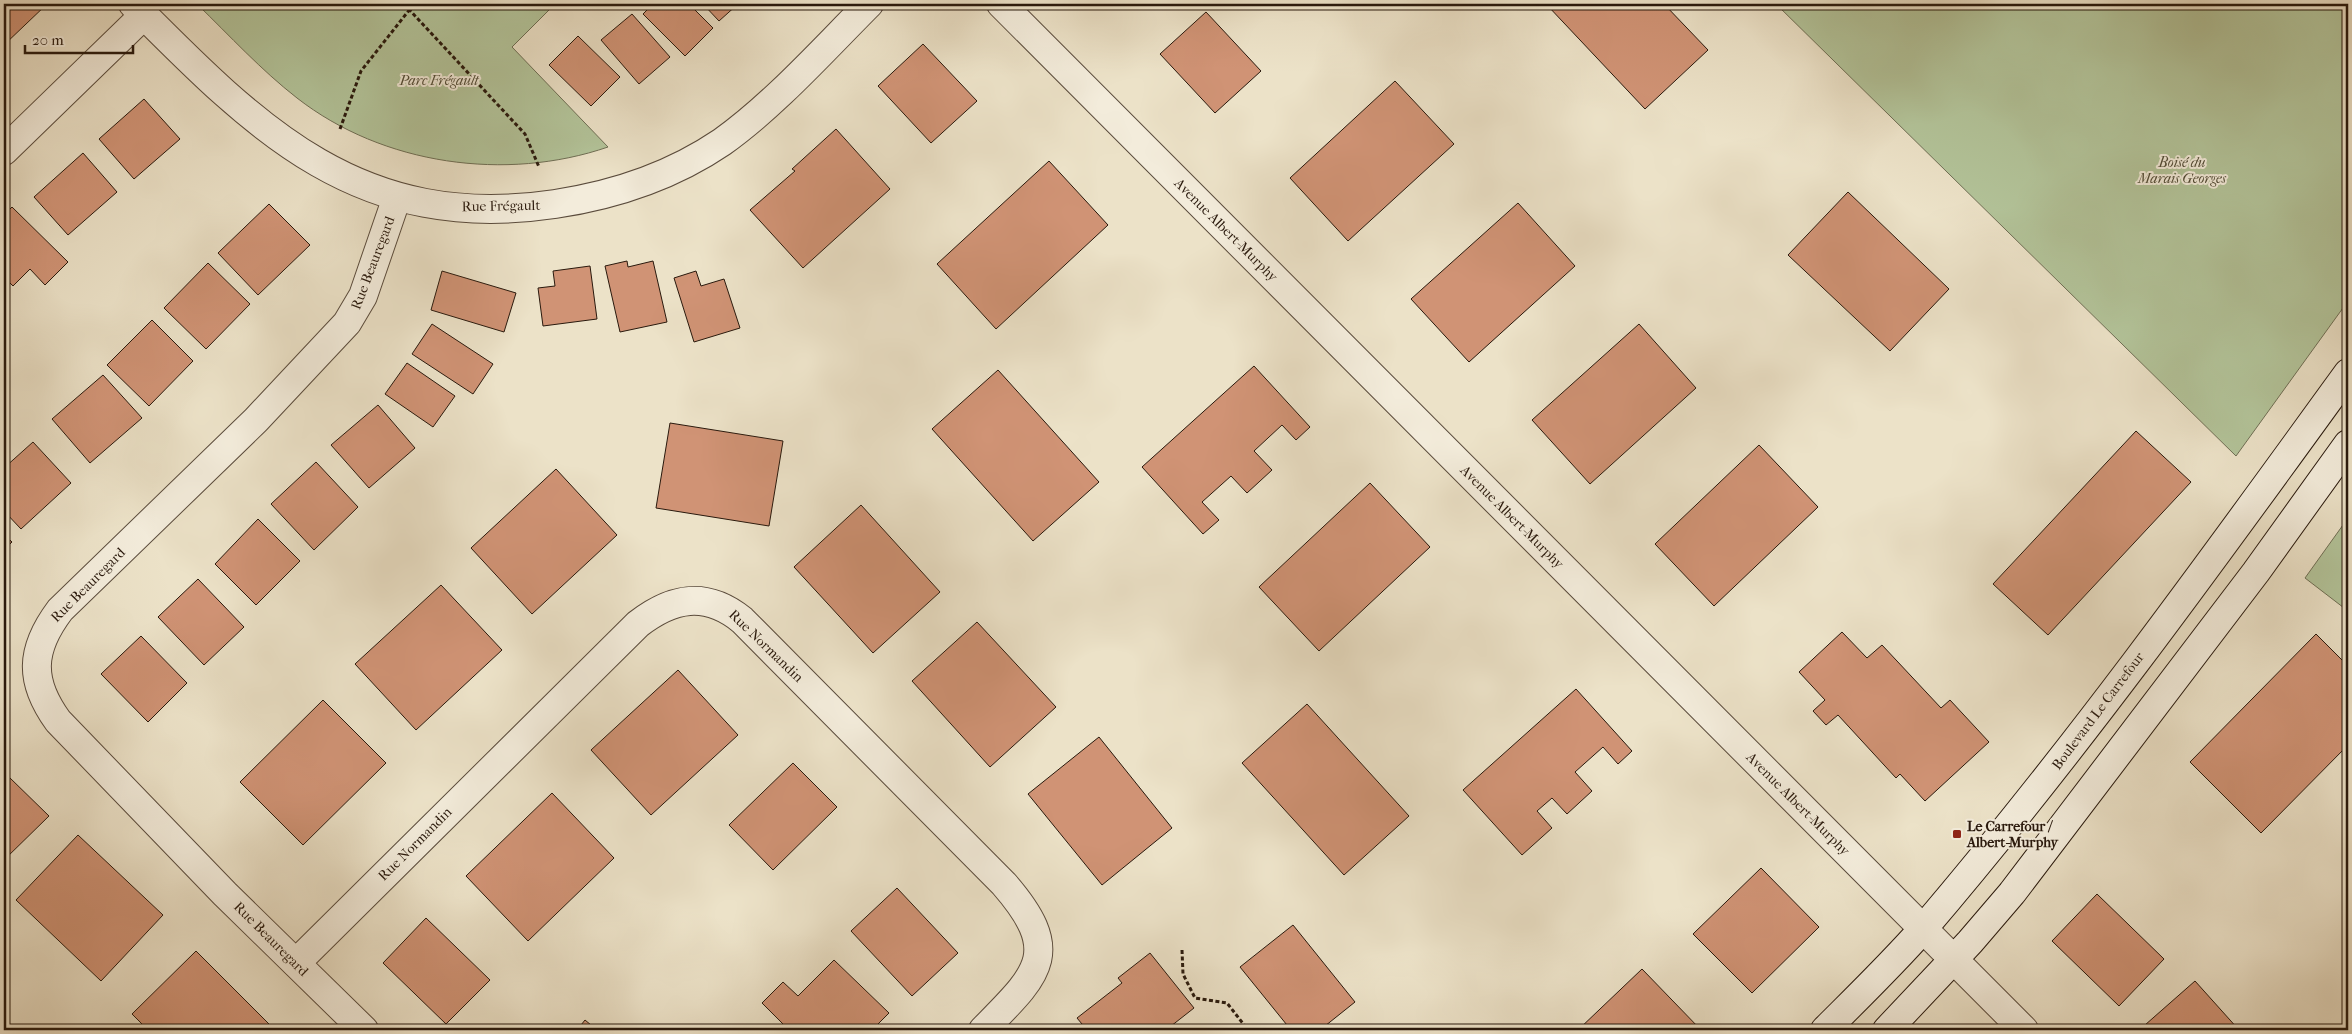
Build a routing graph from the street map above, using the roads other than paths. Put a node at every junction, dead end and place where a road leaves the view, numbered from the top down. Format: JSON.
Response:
{"nodes":[{"id":1,"x":869,"y":4,"type":"edge"},
{"id":2,"x":1001,"y":4,"type":"edge"},
{"id":3,"x":138,"y":10,"type":"edge"},
{"id":4,"x":4,"y":151,"type":"edge"},
{"id":5,"x":397,"y":197,"type":"junction"},
{"id":6,"x":2348,"y":373,"type":"edge"},
{"id":7,"x":2348,"y":444,"type":"edge"},
{"id":8,"x":1922,"y":930,"type":"junction"},
{"id":9,"x":1953,"y":959,"type":"junction"},
{"id":10,"x":296,"y":963,"type":"junction"},
{"id":11,"x":364,"y":1030,"type":"edge"},
{"id":12,"x":983,"y":1030,"type":"edge"},
{"id":13,"x":1825,"y":1030,"type":"edge"},
{"id":14,"x":1887,"y":1030,"type":"edge"},
{"id":15,"x":2024,"y":1030,"type":"edge"}],
"edges":[{"from":1,"to":5,"type":"street","name":"Rue Frégault"},
{"from":2,"to":8,"type":"street","name":"Avenue Albert-Murphy"},
{"from":3,"to":4,"type":"street"},
{"from":3,"to":5,"type":"street","name":"Rue Frégault"},
{"from":5,"to":10,"type":"street","name":"Rue Beauregard"},
{"from":6,"to":8,"type":"street","name":"Boulevard Le Carrefour"},
{"from":7,"to":9,"type":"street"},
{"from":8,"to":9,"type":"street","name":"Avenue Albert-Murphy"},
{"from":8,"to":13,"type":"street","name":"Boulevard Le Carrefour"},
{"from":9,"to":14,"type":"street"},
{"from":9,"to":15,"type":"street","name":"Avenue Albert-Murphy"},
{"from":10,"to":11,"type":"street","name":"Rue Beauregard"},
{"from":10,"to":12,"type":"street","name":"Rue Normandin"}]}
